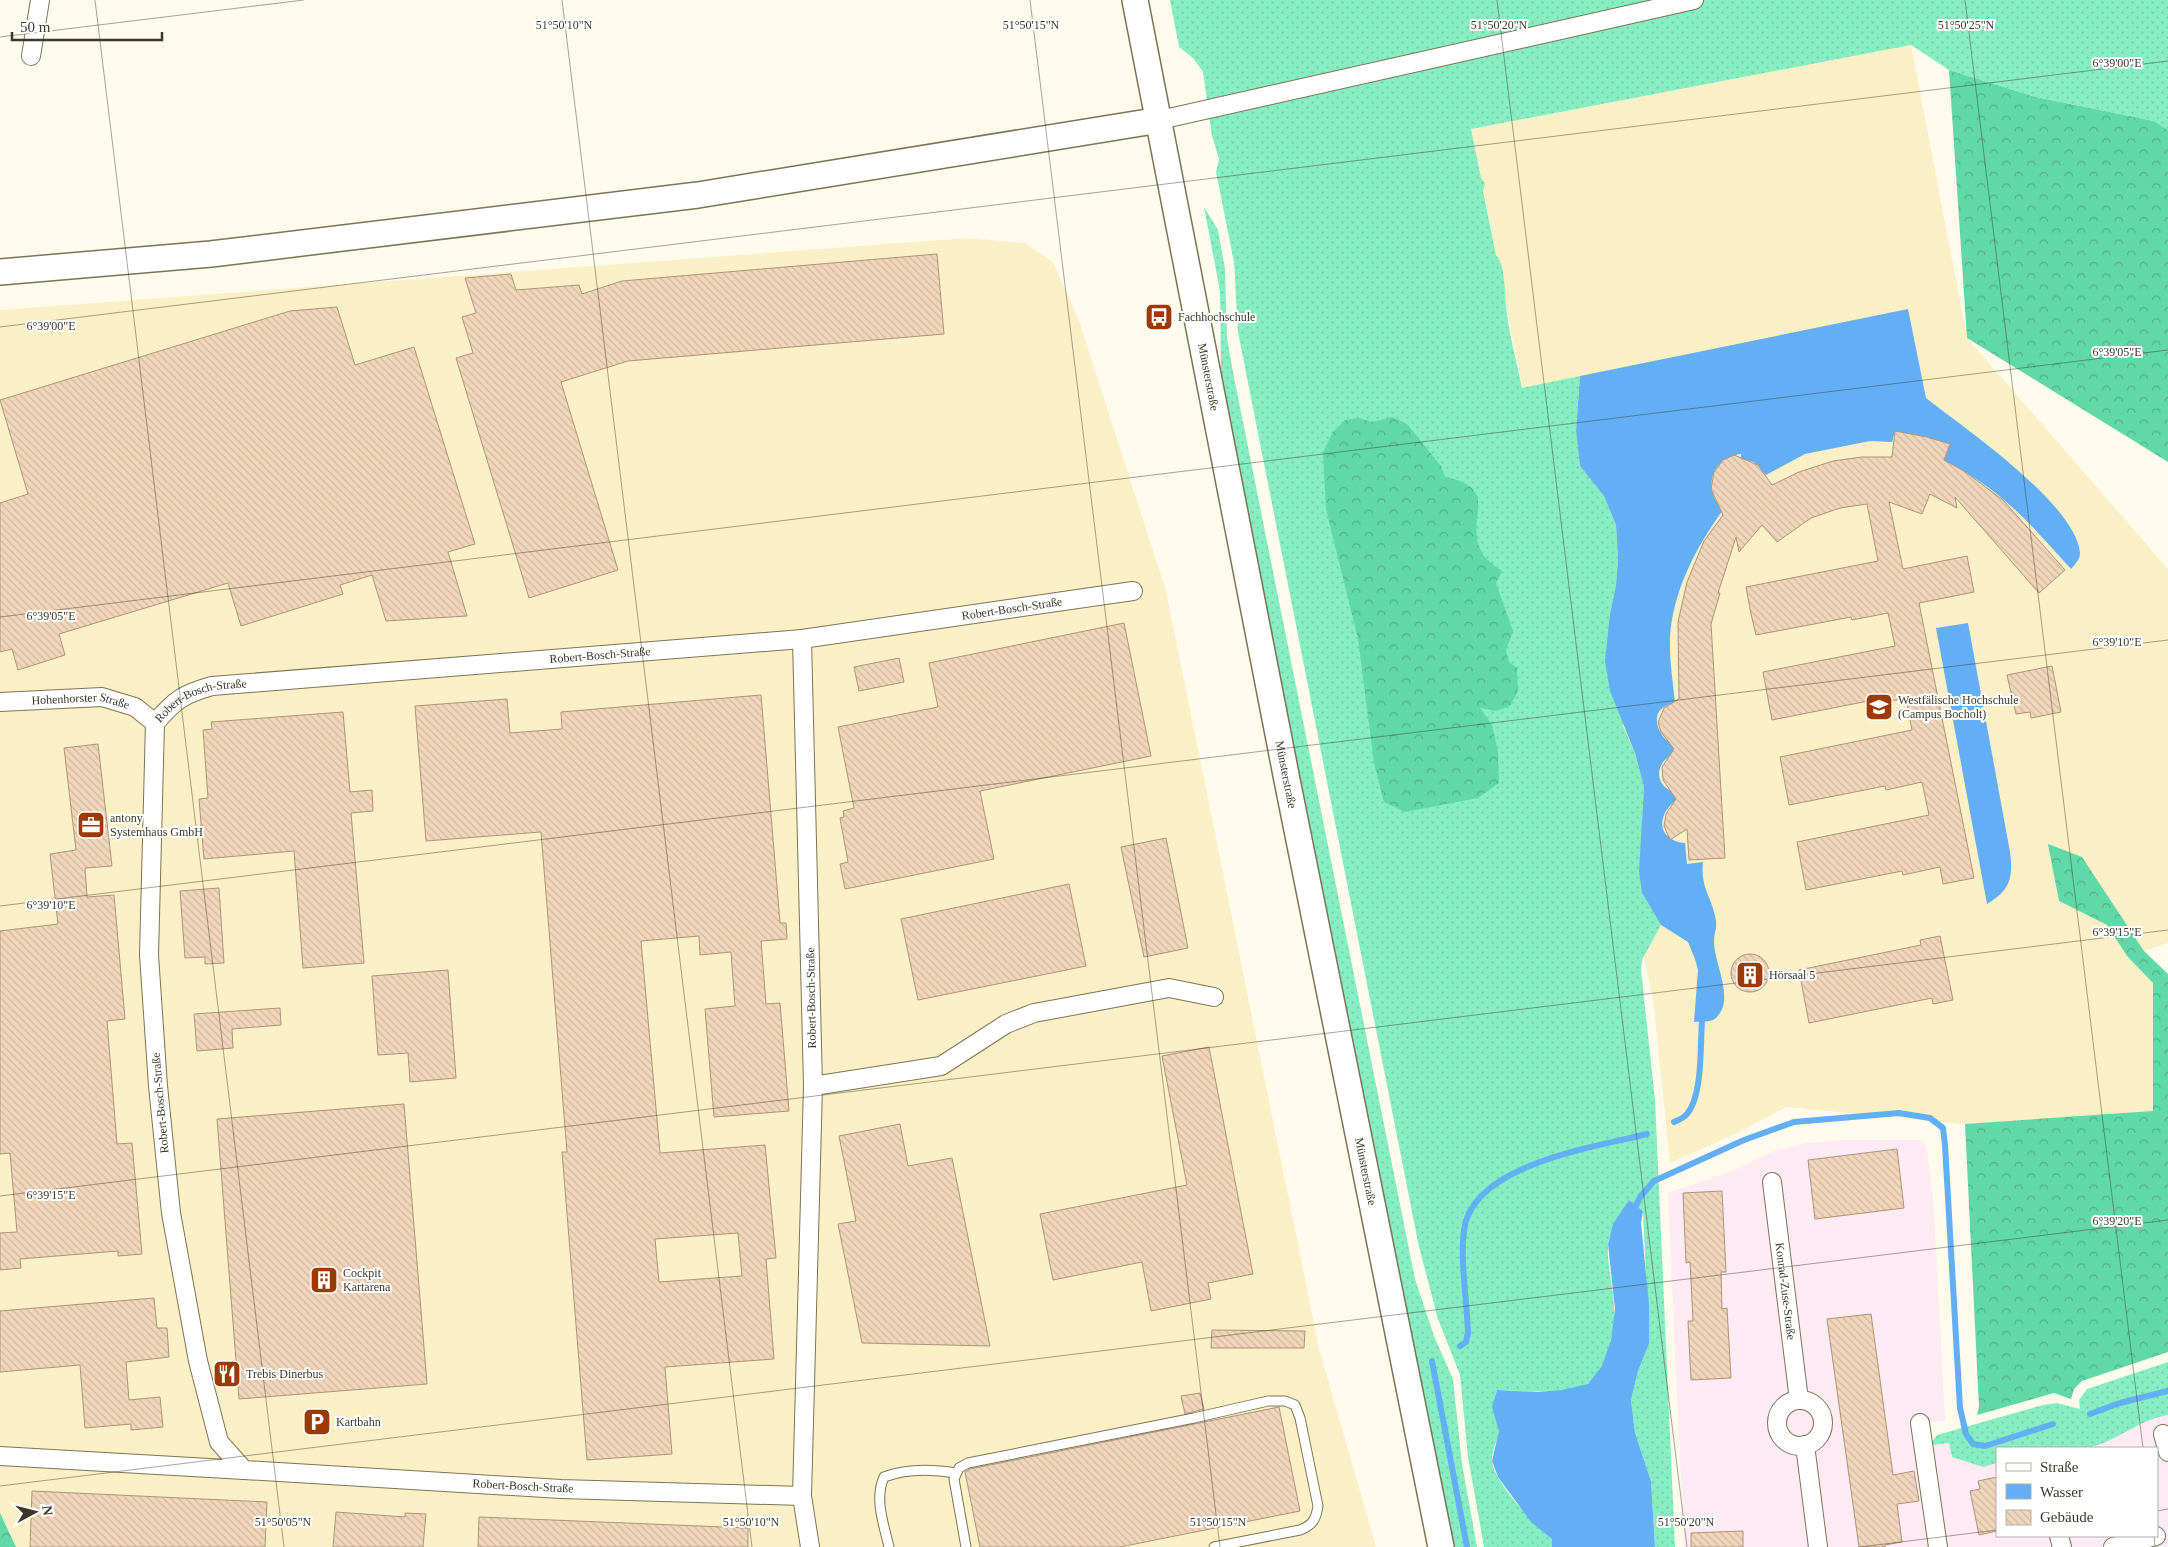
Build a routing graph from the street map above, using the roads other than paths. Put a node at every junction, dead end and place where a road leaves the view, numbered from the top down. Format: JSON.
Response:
{"nodes":[{"id":1,"x":40,"y":0,"type":"edge"},
{"id":2,"x":1135,"y":0,"type":"edge"},
{"id":3,"x":1694,"y":0,"type":"edge"},
{"id":4,"x":31,"y":56,"type":"dead end"},
{"id":5,"x":1160,"y":120,"type":"junction"},
{"id":6,"x":0,"y":272,"type":"edge"},
{"id":7,"x":1133,"y":591,"type":"dead end"},
{"id":8,"x":802,"y":639,"type":"junction"},
{"id":9,"x":0,"y":702,"type":"edge"},
{"id":10,"x":155,"y":723,"type":"junction"},
{"id":11,"x":1214,"y":997,"type":"dead end"},
{"id":12,"x":813,"y":1086,"type":"junction"},
{"id":13,"x":1772,"y":1182,"type":"dead end"},
{"id":14,"x":1799,"y":1400,"type":"junction"},
{"id":15,"x":1920,"y":1423,"type":"dead end"},
{"id":16,"x":2163,"y":1434,"type":"dead end"},
{"id":17,"x":1805,"y":1445,"type":"junction"},
{"id":18,"x":2168,"y":1452,"type":"edge"},
{"id":19,"x":0,"y":1456,"type":"edge"},
{"id":20,"x":244,"y":1470,"type":"junction"},
{"id":21,"x":956,"y":1474,"type":"junction"},
{"id":22,"x":802,"y":1496,"type":"junction"},
{"id":23,"x":2152,"y":1537,"type":"edge"},
{"id":24,"x":810,"y":1547,"type":"edge"},
{"id":25,"x":888,"y":1547,"type":"edge"},
{"id":26,"x":966,"y":1547,"type":"edge"},
{"id":27,"x":1214,"y":1547,"type":"edge"},
{"id":28,"x":1440,"y":1547,"type":"edge"},
{"id":29,"x":1818,"y":1547,"type":"edge"},
{"id":30,"x":1938,"y":1547,"type":"edge"},
{"id":31,"x":2113,"y":1547,"type":"edge"}],
"edges":[{"from":1,"to":4,"type":"street"},
{"from":2,"to":5,"type":"main road","name":"Münsterstraße"},
{"from":3,"to":5,"type":"street"},
{"from":5,"to":6,"type":"main road"},
{"from":5,"to":28,"type":"main road","name":"Münsterstraße"},
{"from":7,"to":8,"type":"street","name":"Robert-Bosch-Straße"},
{"from":8,"to":10,"type":"street","name":"Robert-Bosch-Straße"},
{"from":8,"to":12,"type":"street","name":"Robert-Bosch-Straße"},
{"from":9,"to":10,"type":"street","name":"Hohenhorster Straße"},
{"from":10,"to":20,"type":"street","name":"Robert-Bosch-Straße"},
{"from":11,"to":12,"type":"street"},
{"from":12,"to":22,"type":"street","name":"Robert-Bosch-Straße"},
{"from":13,"to":14,"type":"street","name":"Konrad-Zuse-Straße"},
{"from":14,"to":17,"type":"street"},
{"from":14,"to":17,"type":"street"},
{"from":15,"to":30,"type":"street"},
{"from":16,"to":18,"type":"street"},
{"from":17,"to":29,"type":"street"},
{"from":19,"to":20,"type":"street","name":"Robert-Bosch-Straße"},
{"from":20,"to":22,"type":"street","name":"Robert-Bosch-Straße"},
{"from":21,"to":25,"type":"lane"},
{"from":21,"to":26,"type":"lane"},
{"from":21,"to":27,"type":"lane"},
{"from":22,"to":24,"type":"street","name":"Robert-Bosch-Straße"},
{"from":23,"to":31,"type":"street"}]}
